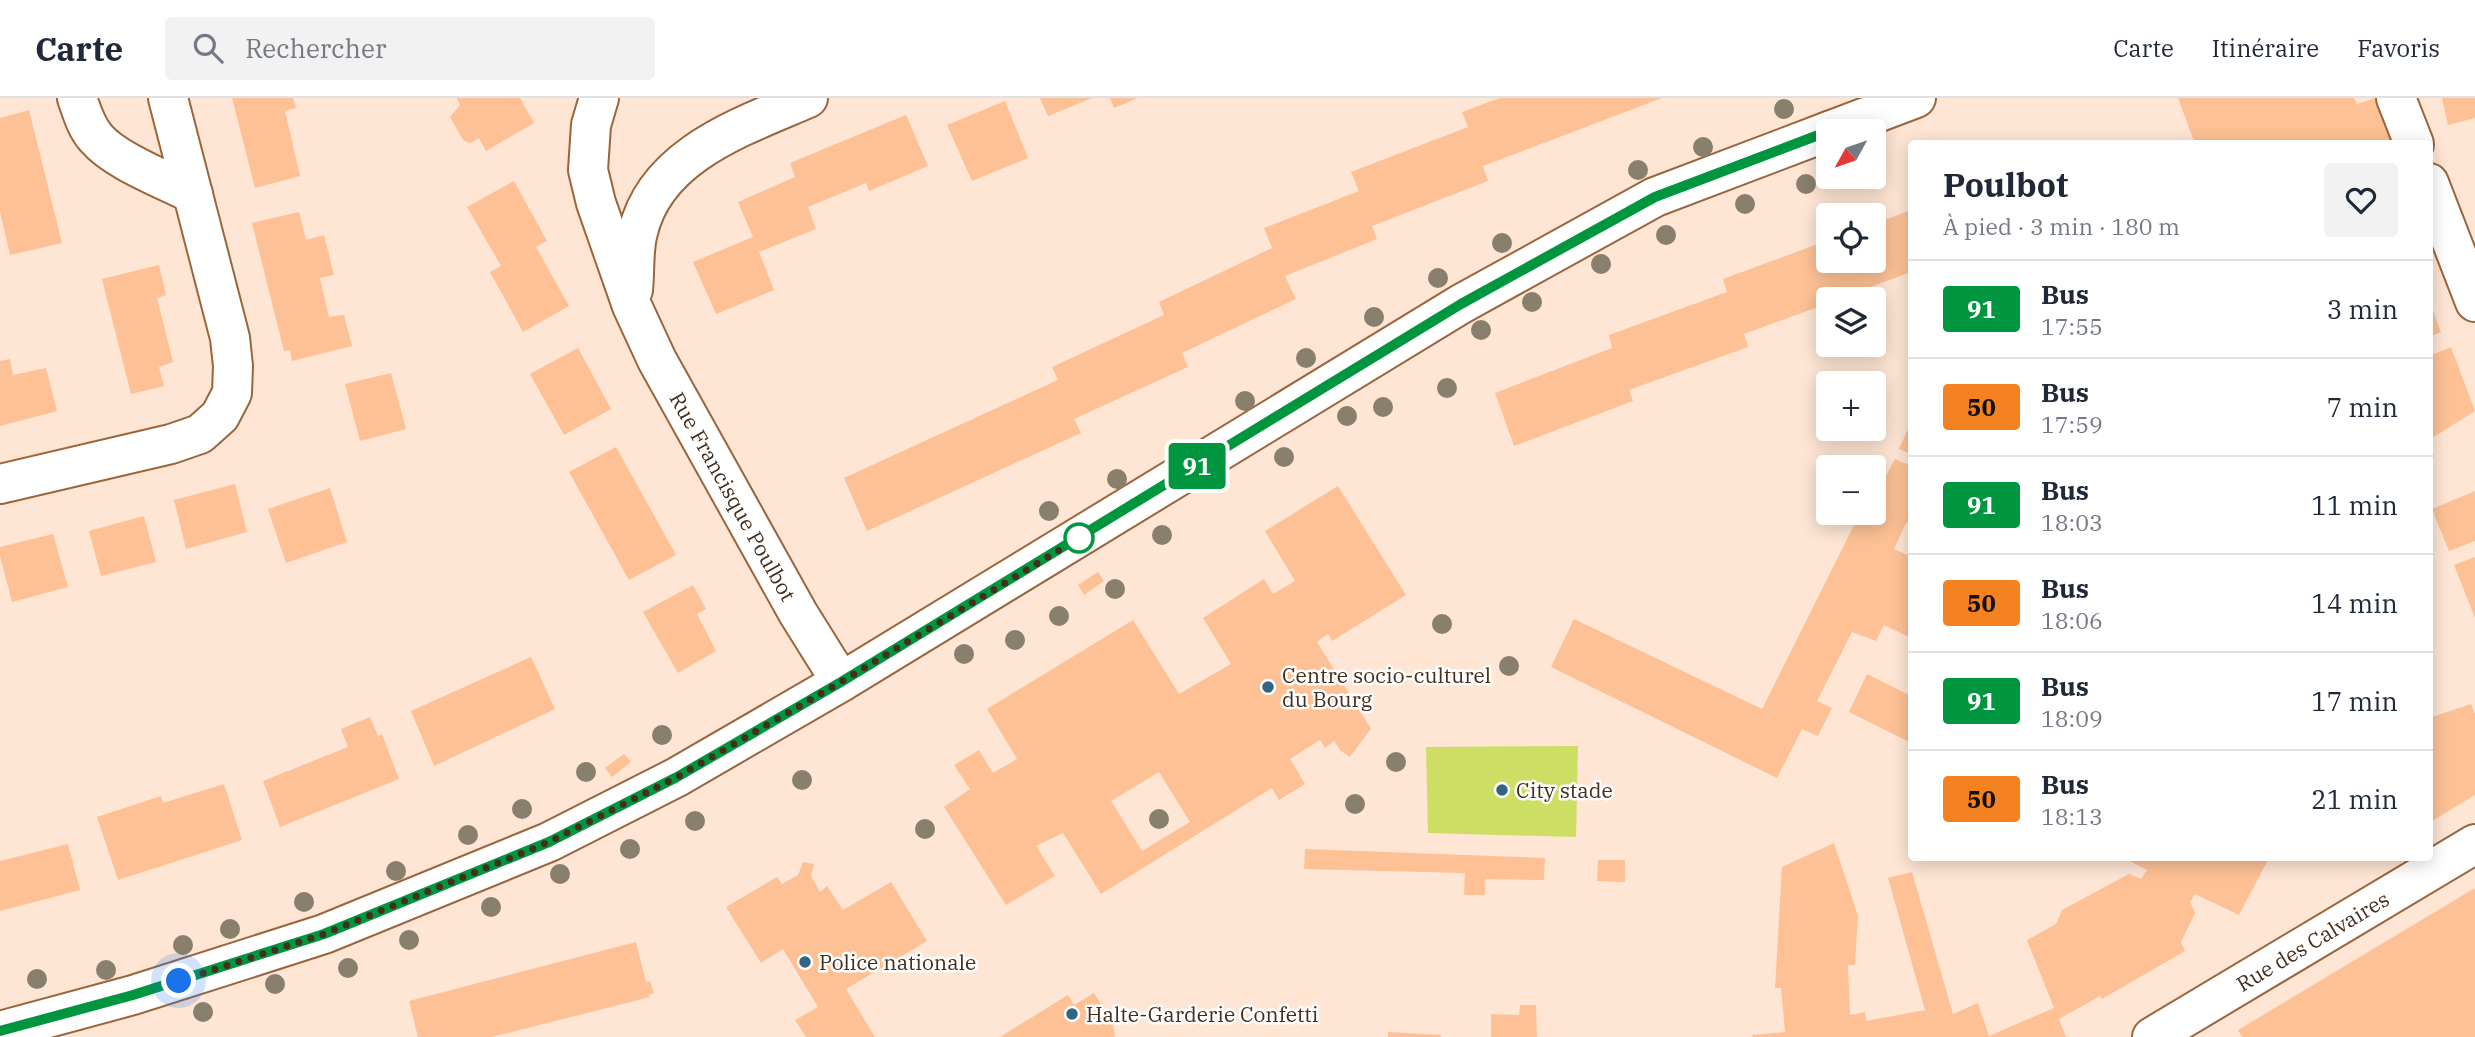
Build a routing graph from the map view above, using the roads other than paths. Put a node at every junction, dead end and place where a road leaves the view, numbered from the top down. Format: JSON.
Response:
{"nodes":[{"id":1,"x":77,"y":98,"type":"edge"},
{"id":2,"x":168,"y":98,"type":"edge"},
{"id":3,"x":599,"y":98,"type":"edge"},
{"id":4,"x":808,"y":98,"type":"edge"},
{"id":5,"x":1916,"y":98,"type":"edge"},
{"id":6,"x":2396,"y":98,"type":"edge"},
{"id":7,"x":1869,"y":106,"type":"edge"},
{"id":8,"x":1848,"y":119,"type":"edge"},
{"id":9,"x":1816,"y":136,"type":"edge"},
{"id":10,"x":2412,"y":140,"type":"edge"},
{"id":11,"x":2433,"y":193,"type":"edge"},
{"id":12,"x":193,"y":194,"type":"junction"},
{"id":13,"x":2475,"y":302,"type":"edge"},
{"id":14,"x":632,"y":306,"type":"junction"},
{"id":15,"x":0,"y":484,"type":"edge"},
{"id":16,"x":841,"y":682,"type":"junction"},
{"id":17,"x":2475,"y":844,"type":"edge"},
{"id":18,"x":2191,"y":1027,"type":"edge"},
{"id":19,"x":0,"y":1031,"type":"edge"},
{"id":20,"x":2152,"y":1037,"type":"edge"}],
"edges":[{"from":1,"to":12,"type":"street"},
{"from":2,"to":12,"type":"street"},
{"from":3,"to":14,"type":"street","name":"Rue Francisque Poulbot"},
{"from":4,"to":14,"type":"street","name":"Rue Francisque Poulbot"},
{"from":5,"to":7,"type":"street"},
{"from":6,"to":10,"type":"street"},
{"from":7,"to":8,"type":"street"},
{"from":9,"to":16,"type":"street"},
{"from":11,"to":13,"type":"street"},
{"from":12,"to":15,"type":"street"},
{"from":14,"to":16,"type":"street","name":"Rue Francisque Poulbot"},
{"from":16,"to":19,"type":"street"},
{"from":17,"to":18,"type":"street","name":"Rue des Calvaires"},
{"from":18,"to":20,"type":"street","name":"Rue des Calvaires"}]}
